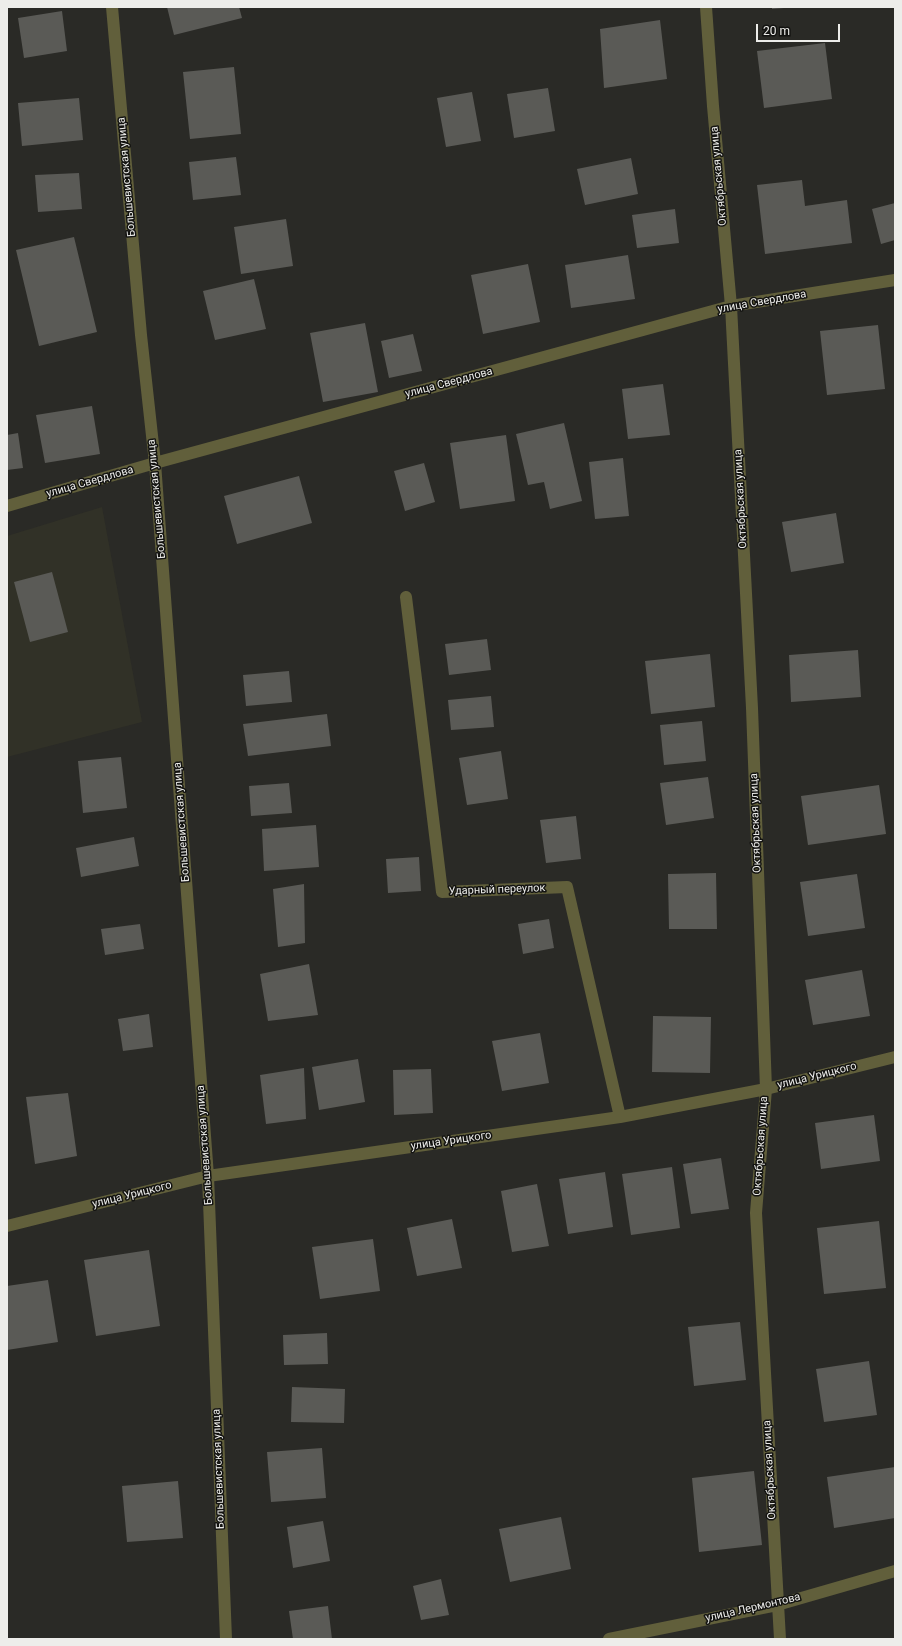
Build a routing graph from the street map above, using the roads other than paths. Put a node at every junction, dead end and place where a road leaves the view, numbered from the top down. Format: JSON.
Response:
{"nodes":[{"id":1,"x":112,"y":7,"type":"edge"},
{"id":2,"x":706,"y":7,"type":"edge"},
{"id":3,"x":895,"y":280,"type":"edge"},
{"id":4,"x":731,"y":306,"type":"junction"},
{"id":5,"x":155,"y":463,"type":"junction"},
{"id":6,"x":7,"y":506,"type":"edge"},
{"id":7,"x":406,"y":597,"type":"dead end"},
{"id":8,"x":895,"y":1057,"type":"edge"},
{"id":9,"x":766,"y":1089,"type":"junction"},
{"id":10,"x":620,"y":1117,"type":"junction"},
{"id":11,"x":208,"y":1176,"type":"junction"},
{"id":12,"x":7,"y":1226,"type":"edge"},
{"id":13,"x":895,"y":1571,"type":"edge"},
{"id":14,"x":777,"y":1605,"type":"junction"},
{"id":15,"x":226,"y":1639,"type":"edge"},
{"id":16,"x":609,"y":1639,"type":"edge"},
{"id":17,"x":780,"y":1639,"type":"edge"}],
"edges":[{"from":1,"to":5,"type":"street","name":"Большевистская улица"},
{"from":2,"to":4,"type":"street","name":"Октябрьская улица"},
{"from":3,"to":4,"type":"street","name":"улица Свердлова"},
{"from":4,"to":5,"type":"street","name":"улица Свердлова"},
{"from":4,"to":9,"type":"street","name":"Октябрьская улица"},
{"from":5,"to":6,"type":"street","name":"улица Свердлова"},
{"from":5,"to":11,"type":"street","name":"Большевистская улица"},
{"from":7,"to":10,"type":"street","name":"Ударный переулок"},
{"from":8,"to":9,"type":"street","name":"улица Урицкого"},
{"from":9,"to":10,"type":"street","name":"улица Урицкого"},
{"from":9,"to":14,"type":"street","name":"Октябрьская улица"},
{"from":10,"to":11,"type":"street","name":"улица Урицкого"},
{"from":11,"to":12,"type":"street","name":"улица Урицкого"},
{"from":11,"to":15,"type":"street","name":"Большевистская улица"},
{"from":13,"to":14,"type":"street","name":"улица Лермонтова"},
{"from":14,"to":16,"type":"street","name":"улица Лермонтова"},
{"from":14,"to":17,"type":"street","name":"Октябрьская улица"}]}
